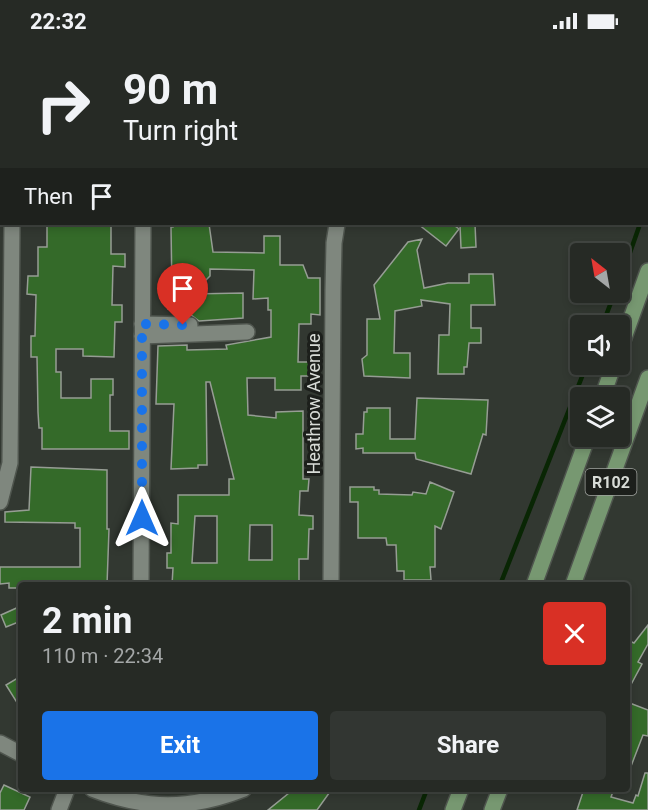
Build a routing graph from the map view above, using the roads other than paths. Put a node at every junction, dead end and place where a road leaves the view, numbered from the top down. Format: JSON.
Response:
{"nodes":[{"id":1,"x":12,"y":225,"type":"edge"},
{"id":2,"x":143,"y":225,"type":"edge"},
{"id":3,"x":337,"y":225,"type":"edge"},
{"id":4,"x":648,"y":271,"type":"edge"},
{"id":5,"x":630,"y":321,"type":"edge"},
{"id":6,"x":224,"y":325,"type":"dead end"},
{"id":7,"x":142,"y":330,"type":"junction"},
{"id":8,"x":247,"y":332,"type":"dead end"},
{"id":9,"x":648,"y":378,"type":"edge"},
{"id":10,"x":584,"y":447,"type":"edge"},
{"id":11,"x":0,"y":502,"type":"edge"},
{"id":12,"x":141,"y":582,"type":"edge"},
{"id":13,"x":331,"y":582,"type":"edge"},
{"id":14,"x":535,"y":582,"type":"edge"},
{"id":15,"x":574,"y":582,"type":"edge"},
{"id":16,"x":0,"y":743,"type":"edge"},
{"id":17,"x":18,"y":752,"type":"edge"},
{"id":18,"x":66,"y":792,"type":"edge"},
{"id":19,"x":98,"y":792,"type":"edge"},
{"id":20,"x":237,"y":792,"type":"edge"},
{"id":21,"x":460,"y":792,"type":"edge"},
{"id":22,"x":499,"y":792,"type":"edge"},
{"id":23,"x":59,"y":810,"type":"edge"},
{"id":24,"x":453,"y":810,"type":"edge"},
{"id":25,"x":492,"y":810,"type":"edge"}],
"edges":[{"from":1,"to":11,"type":"street"},
{"from":2,"to":7,"type":"street"},
{"from":3,"to":13,"type":"street","name":"Heathrow Avenue"},
{"from":4,"to":5,"type":"main road"},
{"from":6,"to":7,"type":"street"},
{"from":7,"to":8,"type":"street"},
{"from":7,"to":12,"type":"street"},
{"from":9,"to":15,"type":"main road","number":"R102"},
{"from":10,"to":14,"type":"main road","number":"R102"},
{"from":16,"to":17,"type":"street"},
{"from":18,"to":23,"type":"street"},
{"from":19,"to":20,"type":"street"},
{"from":21,"to":24,"type":"main road"},
{"from":22,"to":25,"type":"main road"}]}
